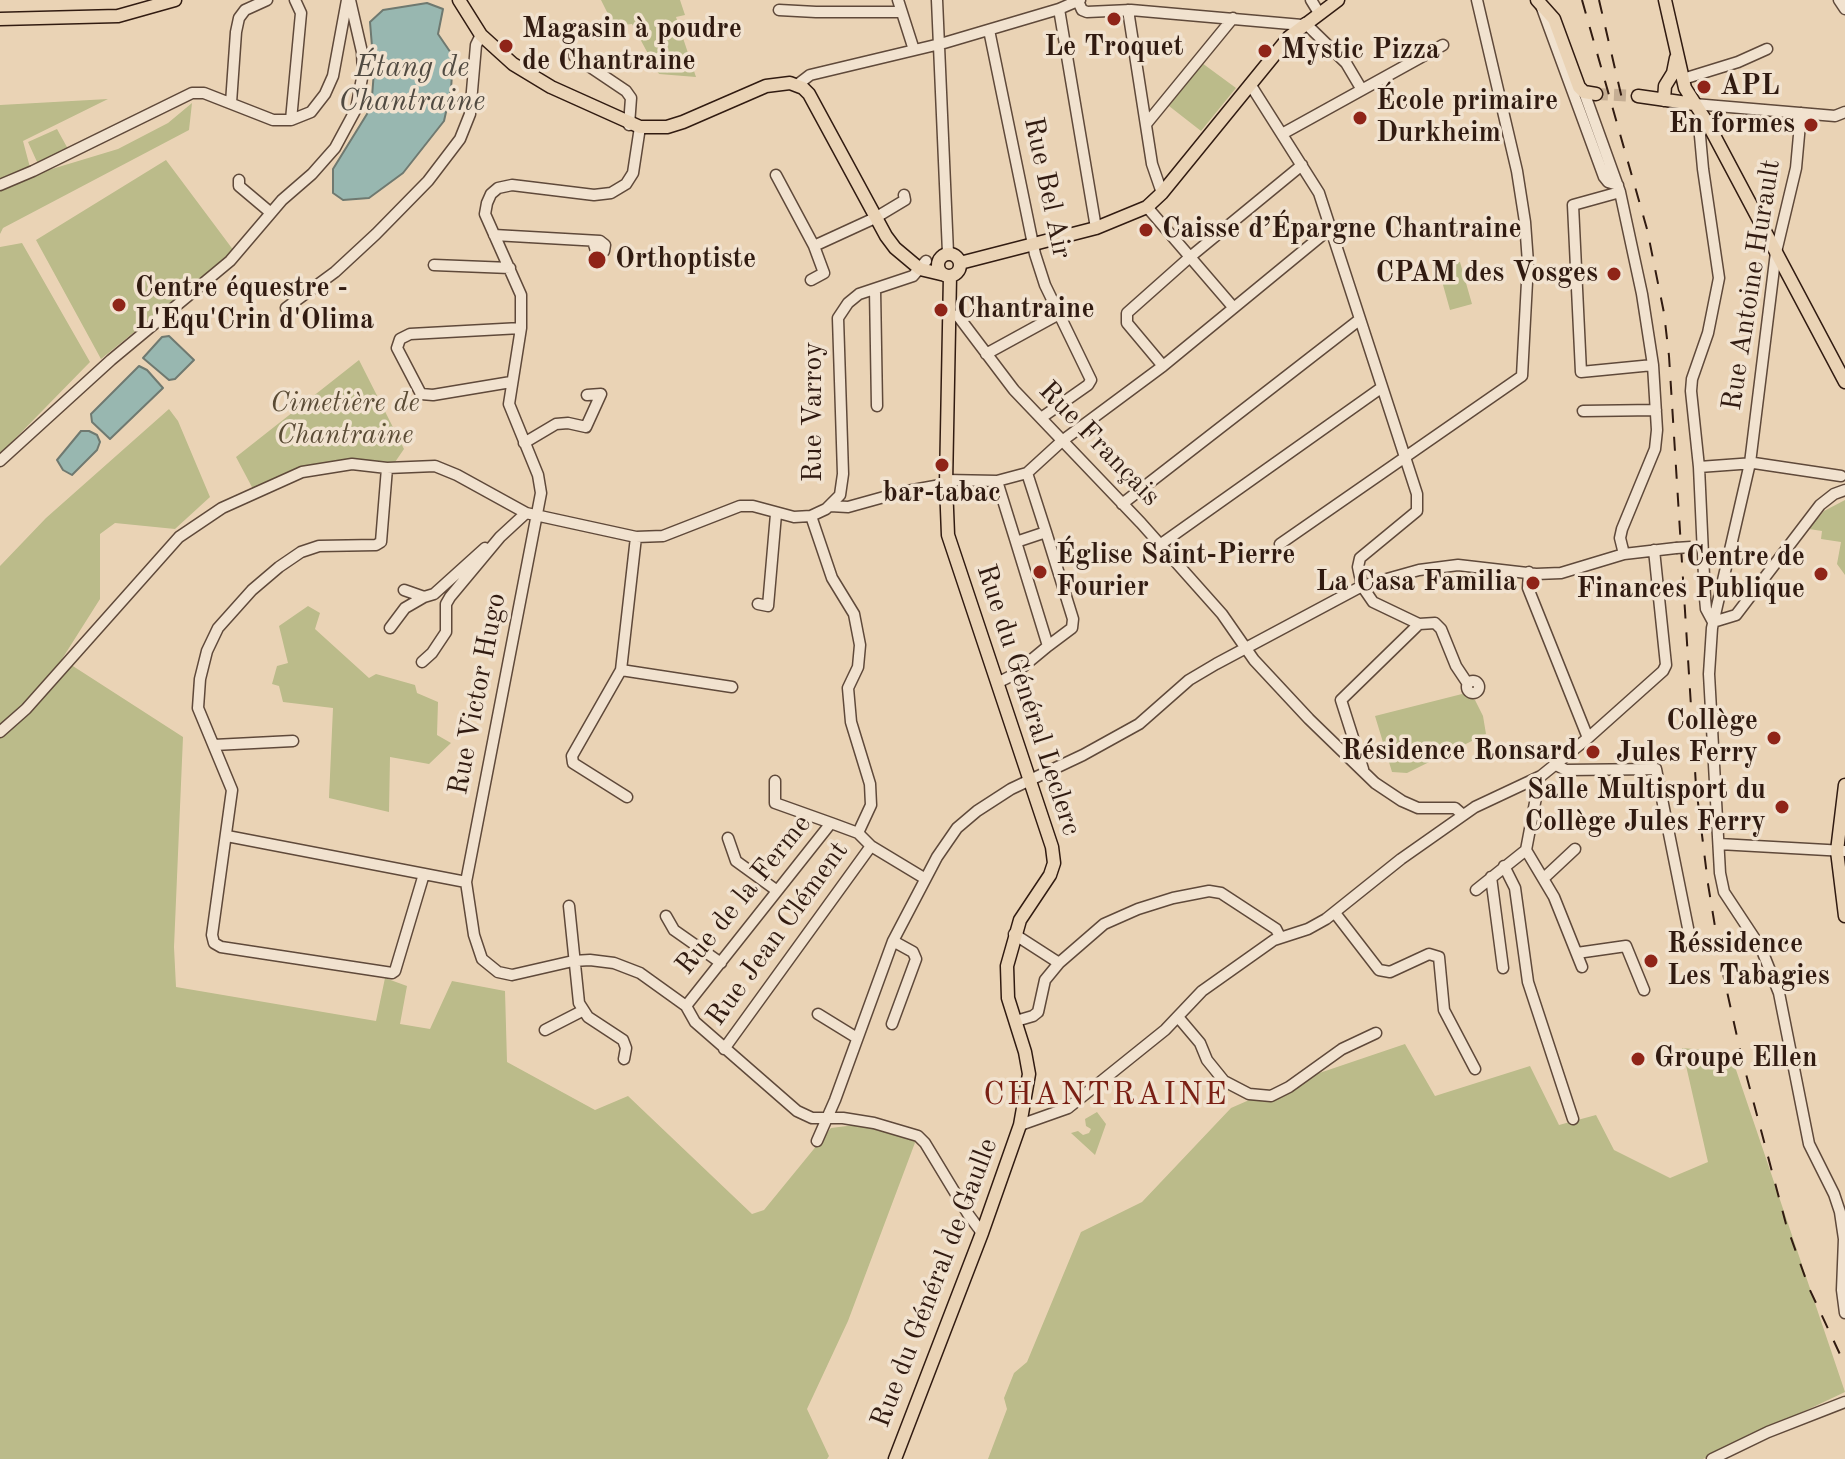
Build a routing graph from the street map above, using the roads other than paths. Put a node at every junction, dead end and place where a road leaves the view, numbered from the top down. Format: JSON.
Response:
{"nodes":[{"id":1,"x":175,"y":0,"type":"edge"},
{"id":2,"x":267,"y":0,"type":"edge"},
{"id":3,"x":295,"y":0,"type":"edge"},
{"id":4,"x":348,"y":0,"type":"edge"},
{"id":5,"x":459,"y":0,"type":"edge"},
{"id":6,"x":898,"y":0,"type":"edge"},
{"id":7,"x":937,"y":0,"type":"edge"},
{"id":8,"x":1079,"y":0,"type":"edge"},
{"id":9,"x":1311,"y":0,"type":"edge"},
{"id":10,"x":1338,"y":0,"type":"edge"},
{"id":11,"x":1477,"y":0,"type":"edge"},
{"id":12,"x":1665,"y":0,"type":"edge"},
{"id":13,"x":1839,"y":0,"type":"edge"},
{"id":14,"x":1538,"y":1,"type":"edge"},
{"id":15,"x":1059,"y":9,"type":"junction"},
{"id":16,"x":1845,"y":9,"type":"edge"},
{"id":17,"x":779,"y":10,"type":"dead end"},
{"id":18,"x":1128,"y":10,"type":"junction"},
{"id":19,"x":901,"y":12,"type":"junction"},
{"id":20,"x":1319,"y":13,"type":"junction"},
{"id":21,"x":1233,"y":18,"type":"junction"},
{"id":22,"x":0,"y":19,"type":"edge"},
{"id":23,"x":1304,"y":24,"type":"junction"},
{"id":24,"x":989,"y":30,"type":"junction"},
{"id":25,"x":481,"y":35,"type":"junction"},
{"id":26,"x":939,"y":44,"type":"junction"},
{"id":27,"x":1443,"y":45,"type":"dead end"},
{"id":28,"x":1767,"y":49,"type":"dead end"},
{"id":29,"x":914,"y":50,"type":"junction"},
{"id":30,"x":1677,"y":55,"type":"junction"},
{"id":31,"x":574,"y":56,"type":"dead end"},
{"id":32,"x":1683,"y":79,"type":"junction"},
{"id":33,"x":1250,"y":84,"type":"junction"},
{"id":34,"x":797,"y":85,"type":"junction"},
{"id":35,"x":1665,"y":86,"type":"junction"},
{"id":36,"x":1362,"y":90,"type":"junction"},
{"id":37,"x":1590,"y":93,"type":"joint"},
{"id":38,"x":1664,"y":100,"type":"junction"},
{"id":39,"x":231,"y":103,"type":"junction"},
{"id":40,"x":1694,"y":104,"type":"junction"},
{"id":41,"x":1845,"y":112,"type":"edge"},
{"id":42,"x":1801,"y":113,"type":"junction"},
{"id":43,"x":1702,"y":116,"type":"junction"},
{"id":44,"x":291,"y":120,"type":"junction"},
{"id":45,"x":1147,"y":123,"type":"junction"},
{"id":46,"x":634,"y":126,"type":"junction"},
{"id":47,"x":1282,"y":134,"type":"junction"},
{"id":48,"x":1302,"y":165,"type":"junction"},
{"id":49,"x":776,"y":175,"type":"dead end"},
{"id":50,"x":239,"y":180,"type":"dead end"},
{"id":51,"x":0,"y":185,"type":"edge"},
{"id":52,"x":1619,"y":188,"type":"junction"},
{"id":53,"x":1162,"y":193,"type":"junction"},
{"id":54,"x":904,"y":195,"type":"dead end"},
{"id":55,"x":1147,"y":207,"type":"junction"},
{"id":56,"x":271,"y":213,"type":"junction"},
{"id":57,"x":875,"y":218,"type":"junction"},
{"id":58,"x":1096,"y":228,"type":"junction"},
{"id":59,"x":1331,"y":228,"type":"junction"},
{"id":60,"x":494,"y":235,"type":"junction"},
{"id":61,"x":593,"y":241,"type":"dead end"},
{"id":62,"x":814,"y":246,"type":"junction"},
{"id":63,"x":1033,"y":246,"type":"junction"},
{"id":64,"x":1776,"y":252,"type":"junction"},
{"id":65,"x":1190,"y":257,"type":"junction"},
{"id":66,"x":434,"y":265,"type":"dead end"},
{"id":67,"x":937,"y":266,"type":"junction"},
{"id":68,"x":510,"y":268,"type":"junction"},
{"id":69,"x":811,"y":280,"type":"dead end"},
{"id":70,"x":875,"y":289,"type":"junction"},
{"id":71,"x":1233,"y":307,"type":"junction"},
{"id":72,"x":286,"y":308,"type":"dead end"},
{"id":73,"x":1059,"y":314,"type":"junction"},
{"id":74,"x":950,"y":315,"type":"junction"},
{"id":75,"x":1359,"y":320,"type":"junction"},
{"id":76,"x":521,"y":328,"type":"junction"},
{"id":77,"x":986,"y":354,"type":"junction"},
{"id":78,"x":1653,"y":365,"type":"junction"},
{"id":79,"x":1163,"y":366,"type":"junction"},
{"id":80,"x":511,"y":382,"type":"junction"},
{"id":81,"x":1845,"y":382,"type":"edge"},
{"id":82,"x":1381,"y":388,"type":"junction"},
{"id":83,"x":587,"y":395,"type":"dead end"},
{"id":84,"x":877,"y":406,"type":"dead end"},
{"id":85,"x":1656,"y":410,"type":"junction"},
{"id":86,"x":1583,"y":411,"type":"dead end"},
{"id":87,"x":1041,"y":418,"type":"junction"},
{"id":88,"x":1062,"y":441,"type":"junction"},
{"id":89,"x":524,"y":443,"type":"junction"},
{"id":90,"x":1403,"y":457,"type":"junction"},
{"id":91,"x":0,"y":461,"type":"edge"},
{"id":92,"x":1750,"y":463,"type":"junction"},
{"id":93,"x":1699,"y":467,"type":"junction"},
{"id":94,"x":387,"y":468,"type":"junction"},
{"id":95,"x":1027,"y":473,"type":"junction"},
{"id":96,"x":1841,"y":476,"type":"dead end"},
{"id":97,"x":997,"y":481,"type":"junction"},
{"id":98,"x":946,"y":482,"type":"junction"},
{"id":99,"x":1845,"y":490,"type":"edge"},
{"id":100,"x":1122,"y":504,"type":"junction"},
{"id":101,"x":830,"y":506,"type":"junction"},
{"id":102,"x":531,"y":514,"type":"junction"},
{"id":103,"x":776,"y":514,"type":"junction"},
{"id":104,"x":811,"y":516,"type":"junction"},
{"id":105,"x":1046,"y":532,"type":"junction"},
{"id":106,"x":500,"y":537,"type":"junction"},
{"id":107,"x":636,"y":537,"type":"junction"},
{"id":108,"x":1016,"y":542,"type":"junction"},
{"id":109,"x":1161,"y":544,"type":"junction"},
{"id":110,"x":1280,"y":544,"type":"dead end"},
{"id":111,"x":1697,"y":547,"type":"junction"},
{"id":112,"x":1654,"y":550,"type":"junction"},
{"id":113,"x":1624,"y":554,"type":"junction"},
{"id":114,"x":1529,"y":572,"type":"junction"},
{"id":115,"x":1362,"y":586,"type":"junction"},
{"id":116,"x":404,"y":590,"type":"dead end"},
{"id":117,"x":424,"y":597,"type":"junction"},
{"id":118,"x":1705,"y":598,"type":"junction"},
{"id":119,"x":1719,"y":602,"type":"junction"},
{"id":120,"x":758,"y":604,"type":"dead end"},
{"id":121,"x":1742,"y":608,"type":"junction"},
{"id":122,"x":1713,"y":622,"type":"junction"},
{"id":123,"x":1419,"y":624,"type":"junction"},
{"id":124,"x":390,"y":628,"type":"dead end"},
{"id":125,"x":1048,"y":646,"type":"junction"},
{"id":126,"x":1247,"y":649,"type":"junction"},
{"id":127,"x":422,"y":662,"type":"dead end"},
{"id":128,"x":621,"y":670,"type":"junction"},
{"id":129,"x":997,"y":683,"type":"junction"},
{"id":130,"x":1468,"y":684,"type":"dead end"},
{"id":131,"x":732,"y":687,"type":"dead end"},
{"id":132,"x":0,"y":732,"type":"edge"},
{"id":133,"x":1588,"y":738,"type":"junction"},
{"id":134,"x":293,"y":741,"type":"dead end"},
{"id":135,"x":214,"y":745,"type":"junction"},
{"id":136,"x":1560,"y":762,"type":"junction"},
{"id":137,"x":1364,"y":772,"type":"junction"},
{"id":138,"x":1028,"y":780,"type":"junction"},
{"id":139,"x":1535,"y":780,"type":"junction"},
{"id":140,"x":775,"y":781,"type":"dead end"},
{"id":141,"x":1845,"y":785,"type":"edge"},
{"id":142,"x":627,"y":797,"type":"dead end"},
{"id":143,"x":1463,"y":815,"type":"junction"},
{"id":144,"x":831,"y":823,"type":"junction"},
{"id":145,"x":858,"y":833,"type":"junction"},
{"id":146,"x":227,"y":836,"type":"junction"},
{"id":147,"x":728,"y":838,"type":"dead end"},
{"id":148,"x":1719,"y":844,"type":"junction"},
{"id":149,"x":871,"y":846,"type":"junction"},
{"id":150,"x":1575,"y":849,"type":"dead end"},
{"id":151,"x":1526,"y":850,"type":"junction"},
{"id":152,"x":1841,"y":851,"type":"edge"},
{"id":153,"x":1504,"y":866,"type":"junction"},
{"id":154,"x":424,"y":874,"type":"junction"},
{"id":155,"x":1491,"y":877,"type":"junction"},
{"id":156,"x":924,"y":878,"type":"junction"},
{"id":157,"x":1544,"y":878,"type":"junction"},
{"id":158,"x":466,"y":882,"type":"junction"},
{"id":159,"x":776,"y":890,"type":"junction"},
{"id":160,"x":1476,"y":890,"type":"dead end"},
{"id":161,"x":569,"y":906,"type":"dead end"},
{"id":162,"x":1335,"y":913,"type":"junction"},
{"id":163,"x":666,"y":916,"type":"dead end"},
{"id":164,"x":1845,"y":916,"type":"edge"},
{"id":165,"x":1014,"y":934,"type":"junction"},
{"id":166,"x":1280,"y":937,"type":"junction"},
{"id":167,"x":893,"y":941,"type":"junction"},
{"id":168,"x":1699,"y":946,"type":"dead end"},
{"id":169,"x":1577,"y":953,"type":"junction"},
{"id":170,"x":573,"y":961,"type":"junction"},
{"id":171,"x":721,"y":963,"type":"junction"},
{"id":172,"x":1059,"y":963,"type":"junction"},
{"id":173,"x":1582,"y":967,"type":"dead end"},
{"id":174,"x":1503,"y":968,"type":"dead end"},
{"id":175,"x":1644,"y":990,"type":"dead end"},
{"id":176,"x":686,"y":1006,"type":"junction"},
{"id":177,"x":582,"y":1011,"type":"junction"},
{"id":178,"x":818,"y":1014,"type":"dead end"},
{"id":179,"x":1178,"y":1017,"type":"junction"},
{"id":180,"x":1016,"y":1021,"type":"junction"},
{"id":181,"x":892,"y":1024,"type":"dead end"},
{"id":182,"x":545,"y":1030,"type":"dead end"},
{"id":183,"x":1376,"y":1033,"type":"dead end"},
{"id":184,"x":857,"y":1038,"type":"junction"},
{"id":185,"x":724,"y":1049,"type":"junction"},
{"id":186,"x":624,"y":1059,"type":"dead end"},
{"id":187,"x":1475,"y":1069,"type":"dead end"},
{"id":188,"x":826,"y":1119,"type":"junction"},
{"id":189,"x":1573,"y":1119,"type":"dead end"},
{"id":190,"x":1020,"y":1125,"type":"junction"},
{"id":191,"x":817,"y":1141,"type":"dead end"},
{"id":192,"x":982,"y":1233,"type":"junction"},
{"id":193,"x":1845,"y":1313,"type":"edge"},
{"id":194,"x":1845,"y":1402,"type":"edge"},
{"id":195,"x":895,"y":1459,"type":"edge"},
{"id":196,"x":1712,"y":1459,"type":"edge"}],
"edges":[{"from":1,"to":22,"type":"main road"},
{"from":2,"to":39,"type":"street"},
{"from":3,"to":44,"type":"street"},
{"from":4,"to":44,"type":"street"},
{"from":4,"to":56,"type":"street"},
{"from":5,"to":25,"type":"main road"},
{"from":6,"to":19,"type":"street"},
{"from":7,"to":26,"type":"street"},
{"from":8,"to":15,"type":"street"},
{"from":8,"to":18,"type":"street"},
{"from":9,"to":20,"type":"street"},
{"from":10,"to":20,"type":"main road"},
{"from":11,"to":90,"type":"street"},
{"from":12,"to":30,"type":"main road"},
{"from":13,"to":16,"type":"street"},
{"from":14,"to":37,"type":"main road"},
{"from":14,"to":52,"type":"street"},
{"from":15,"to":24,"type":"street"},
{"from":15,"to":58,"type":"street"},
{"from":17,"to":19,"type":"street"},
{"from":18,"to":21,"type":"street"},
{"from":18,"to":45,"type":"street"},
{"from":19,"to":29,"type":"street"},
{"from":20,"to":23,"type":"main road"},
{"from":21,"to":23,"type":"street"},
{"from":21,"to":45,"type":"street"},
{"from":23,"to":33,"type":"main road"},
{"from":23,"to":36,"type":"street"},
{"from":24,"to":26,"type":"street"},
{"from":24,"to":63,"type":"street","name":"Rue Bel Air"},
{"from":25,"to":46,"type":"main road"},
{"from":25,"to":72,"type":"street"},
{"from":26,"to":29,"type":"street"},
{"from":26,"to":67,"type":"street"},
{"from":27,"to":36,"type":"street"},
{"from":28,"to":32,"type":"street"},
{"from":29,"to":34,"type":"street"},
{"from":30,"to":32,"type":"main road"},
{"from":30,"to":35,"type":"main road"},
{"from":31,"to":46,"type":"street"},
{"from":32,"to":40,"type":"main road"},
{"from":33,"to":47,"type":"street"},
{"from":33,"to":53,"type":"main road"},
{"from":34,"to":46,"type":"main road"},
{"from":34,"to":57,"type":"main road"},
{"from":35,"to":38,"type":"main road"},
{"from":35,"to":38,"type":"main road"},
{"from":36,"to":47,"type":"street"},
{"from":37,"to":52,"type":"street"},
{"from":38,"to":40,"type":"main road"},
{"from":39,"to":44,"type":"street"},
{"from":39,"to":51,"type":"street"},
{"from":40,"to":42,"type":"street"},
{"from":40,"to":43,"type":"main road"},
{"from":41,"to":42,"type":"street"},
{"from":42,"to":64,"type":"street","name":"Rue Antoine Hurault"},
{"from":43,"to":64,"type":"main road"},
{"from":43,"to":93,"type":"street"},
{"from":45,"to":53,"type":"street"},
{"from":46,"to":60,"type":"street","name":"Rue Victor Hugo"},
{"from":47,"to":48,"type":"street"},
{"from":48,"to":59,"type":"street"},
{"from":48,"to":65,"type":"street"},
{"from":49,"to":62,"type":"street"},
{"from":50,"to":56,"type":"street"},
{"from":52,"to":78,"type":"street"},
{"from":52,"to":78,"type":"street"},
{"from":53,"to":55,"type":"main road"},
{"from":54,"to":57,"type":"street"},
{"from":55,"to":58,"type":"main road"},
{"from":55,"to":65,"type":"street"},
{"from":56,"to":91,"type":"street"},
{"from":57,"to":62,"type":"street"},
{"from":57,"to":67,"type":"main road"},
{"from":58,"to":63,"type":"main road"},
{"from":59,"to":71,"type":"street"},
{"from":59,"to":75,"type":"street"},
{"from":60,"to":61,"type":"street"},
{"from":60,"to":68,"type":"street","name":"Rue Victor Hugo"},
{"from":62,"to":69,"type":"street"},
{"from":63,"to":67,"type":"main road"},
{"from":63,"to":73,"type":"street","name":"Rue Bel Air"},
{"from":64,"to":81,"type":"main road"},
{"from":64,"to":92,"type":"street","name":"Rue Antoine Hurault"},
{"from":65,"to":71,"type":"street"},
{"from":65,"to":79,"type":"street"},
{"from":66,"to":68,"type":"street"},
{"from":67,"to":70,"type":"street","name":"Rue Varroy"},
{"from":67,"to":74,"type":"main road","name":"Rue du Général Leclerc"},
{"from":68,"to":76,"type":"street","name":"Rue Victor Hugo"},
{"from":70,"to":84,"type":"street"},
{"from":70,"to":101,"type":"street","name":"Rue Varroy"},
{"from":71,"to":79,"type":"street"},
{"from":73,"to":77,"type":"street"},
{"from":73,"to":87,"type":"street","name":"Rue Bel Air"},
{"from":74,"to":77,"type":"street","name":"Rue Français"},
{"from":74,"to":98,"type":"main road","name":"Rue du Général Leclerc"},
{"from":75,"to":82,"type":"street"},
{"from":75,"to":100,"type":"street"},
{"from":76,"to":80,"type":"street","name":"Rue Victor Hugo"},
{"from":76,"to":80,"type":"street"},
{"from":77,"to":87,"type":"street","name":"Rue Français"},
{"from":78,"to":85,"type":"street"},
{"from":79,"to":88,"type":"street"},
{"from":80,"to":89,"type":"street","name":"Rue Victor Hugo"},
{"from":82,"to":90,"type":"street"},
{"from":82,"to":109,"type":"street"},
{"from":83,"to":89,"type":"street"},
{"from":85,"to":86,"type":"street"},
{"from":85,"to":113,"type":"street"},
{"from":87,"to":88,"type":"street","name":"Rue Français"},
{"from":88,"to":95,"type":"street"},
{"from":88,"to":100,"type":"street","name":"Rue Français"},
{"from":89,"to":102,"type":"street","name":"Rue Victor Hugo"},
{"from":90,"to":110,"type":"street"},
{"from":90,"to":115,"type":"street"},
{"from":92,"to":93,"type":"street"},
{"from":92,"to":96,"type":"street"},
{"from":92,"to":119,"type":"street","name":"Rue Antoine Hurault"},
{"from":93,"to":111,"type":"street"},
{"from":94,"to":102,"type":"street","name":"Rue Varroy"},
{"from":94,"to":132,"type":"street","name":"Rue Varroy"},
{"from":94,"to":135,"type":"street"},
{"from":95,"to":97,"type":"street"},
{"from":95,"to":105,"type":"street"},
{"from":97,"to":98,"type":"street"},
{"from":97,"to":108,"type":"street"},
{"from":98,"to":101,"type":"street"},
{"from":98,"to":129,"type":"main road","name":"Rue du Général Leclerc"},
{"from":99,"to":121,"type":"street"},
{"from":100,"to":109,"type":"street","name":"Rue Français"},
{"from":101,"to":104,"type":"street","name":"Rue Varroy"},
{"from":102,"to":106,"type":"street"},
{"from":102,"to":107,"type":"street","name":"Rue Varroy"},
{"from":102,"to":158,"type":"street","name":"Rue Victor Hugo"},
{"from":103,"to":104,"type":"street","name":"Rue Varroy"},
{"from":103,"to":107,"type":"street","name":"Rue Varroy"},
{"from":103,"to":120,"type":"street","name":"Rue Varroy"},
{"from":104,"to":145,"type":"street"},
{"from":105,"to":108,"type":"street"},
{"from":105,"to":125,"type":"street"},
{"from":106,"to":117,"type":"street"},
{"from":106,"to":127,"type":"street"},
{"from":107,"to":128,"type":"street"},
{"from":108,"to":125,"type":"street"},
{"from":109,"to":126,"type":"street","name":"Rue Français"},
{"from":111,"to":112,"type":"street","bridge":true},
{"from":111,"to":118,"type":"street"},
{"from":112,"to":113,"type":"street"},
{"from":112,"to":133,"type":"street"},
{"from":113,"to":114,"type":"street"},
{"from":114,"to":115,"type":"street"},
{"from":114,"to":133,"type":"street"},
{"from":115,"to":123,"type":"street"},
{"from":115,"to":126,"type":"street"},
{"from":116,"to":117,"type":"street"},
{"from":117,"to":124,"type":"street"},
{"from":118,"to":119,"type":"street"},
{"from":118,"to":122,"type":"street"},
{"from":119,"to":121,"type":"street"},
{"from":119,"to":122,"type":"street","name":"Rue Antoine Hurault"},
{"from":121,"to":122,"type":"street"},
{"from":122,"to":148,"type":"street"},
{"from":123,"to":130,"type":"street"},
{"from":123,"to":137,"type":"street"},
{"from":125,"to":129,"type":"street"},
{"from":126,"to":137,"type":"street","name":"Rue Français"},
{"from":126,"to":138,"type":"street"},
{"from":128,"to":131,"type":"street"},
{"from":128,"to":142,"type":"street"},
{"from":129,"to":138,"type":"main road","name":"Rue du Général Leclerc"},
{"from":133,"to":136,"type":"street"},
{"from":134,"to":135,"type":"street"},
{"from":135,"to":146,"type":"street"},
{"from":136,"to":139,"type":"street"},
{"from":136,"to":168,"type":"street"},
{"from":137,"to":143,"type":"street","name":"Rue Français"},
{"from":138,"to":156,"type":"street"},
{"from":138,"to":165,"type":"main road","name":"Rue du Général Leclerc"},
{"from":139,"to":143,"type":"street"},
{"from":139,"to":151,"type":"street"},
{"from":140,"to":144,"type":"street"},
{"from":141,"to":152,"type":"main road"},
{"from":143,"to":162,"type":"street"},
{"from":144,"to":145,"type":"street","name":"Rue de la Ferme"},
{"from":144,"to":159,"type":"street","name":"Rue de la Ferme"},
{"from":145,"to":149,"type":"street","name":"Rue de la Ferme"},
{"from":146,"to":154,"type":"street"},
{"from":146,"to":154,"type":"street"},
{"from":147,"to":159,"type":"street"},
{"from":148,"to":152,"type":"street"},
{"from":148,"to":193,"type":"street"},
{"from":149,"to":156,"type":"street","name":"Rue de la Ferme"},
{"from":149,"to":185,"type":"street","name":"Rue Jean Clément"},
{"from":150,"to":157,"type":"street"},
{"from":151,"to":153,"type":"street"},
{"from":151,"to":157,"type":"street"},
{"from":152,"to":164,"type":"main road"},
{"from":153,"to":155,"type":"street"},
{"from":153,"to":189,"type":"street"},
{"from":154,"to":158,"type":"street"},
{"from":155,"to":160,"type":"street"},
{"from":155,"to":174,"type":"street"},
{"from":156,"to":167,"type":"street"},
{"from":157,"to":169,"type":"street"},
{"from":158,"to":170,"type":"street","name":"Rue Victor Hugo"},
{"from":159,"to":171,"type":"street","name":"Rue de la Ferme"},
{"from":161,"to":170,"type":"street"},
{"from":162,"to":166,"type":"street"},
{"from":162,"to":187,"type":"street"},
{"from":163,"to":171,"type":"street"},
{"from":165,"to":172,"type":"street"},
{"from":165,"to":180,"type":"main road","name":"Rue du Général Leclerc"},
{"from":166,"to":172,"type":"street"},
{"from":166,"to":179,"type":"street"},
{"from":167,"to":181,"type":"street"},
{"from":167,"to":184,"type":"street"},
{"from":169,"to":173,"type":"street"},
{"from":169,"to":175,"type":"street"},
{"from":170,"to":176,"type":"street","name":"Rue Jean Clément"},
{"from":170,"to":177,"type":"street"},
{"from":171,"to":176,"type":"street","name":"Rue de la Ferme"},
{"from":172,"to":180,"type":"street"},
{"from":176,"to":185,"type":"street","name":"Rue Jean Clément"},
{"from":177,"to":182,"type":"street"},
{"from":177,"to":186,"type":"street"},
{"from":178,"to":184,"type":"street"},
{"from":179,"to":183,"type":"street"},
{"from":179,"to":190,"type":"street"},
{"from":180,"to":190,"type":"main road","name":"Rue du Général Leclerc"},
{"from":184,"to":188,"type":"street"},
{"from":185,"to":188,"type":"street","name":"Rue Jean Clément"},
{"from":188,"to":191,"type":"street"},
{"from":188,"to":192,"type":"street","name":"Rue Jean Clément"},
{"from":190,"to":192,"type":"main road","name":"Rue du Général de Gaulle"},
{"from":192,"to":195,"type":"main road","name":"Rue du Général de Gaulle"},
{"from":194,"to":196,"type":"street"}]}
